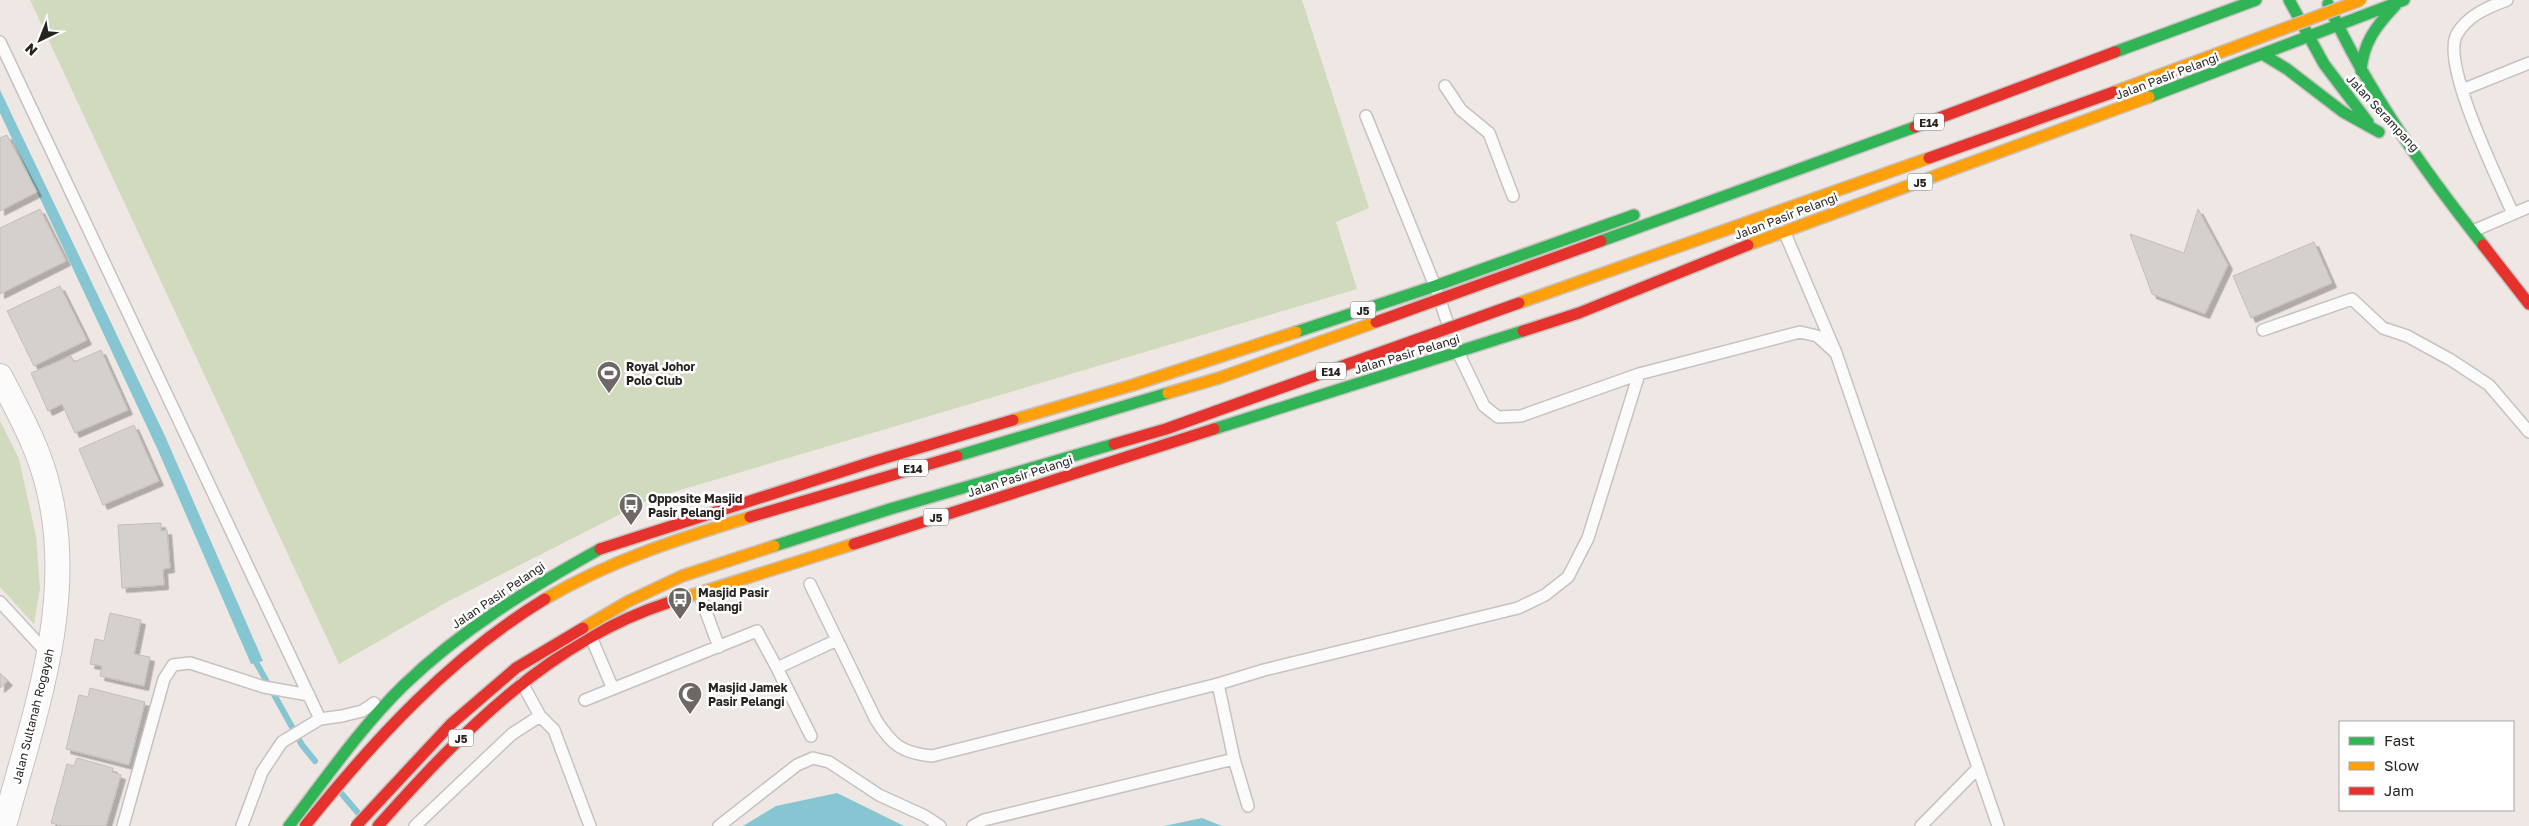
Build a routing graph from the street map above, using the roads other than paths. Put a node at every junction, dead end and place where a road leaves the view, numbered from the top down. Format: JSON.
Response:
{"nodes":[{"id":1,"x":2240,"y":0,"type":"edge"},
{"id":2,"x":2256,"y":0,"type":"edge"},
{"id":3,"x":2289,"y":0,"type":"edge"},
{"id":4,"x":2327,"y":0,"type":"edge"},
{"id":5,"x":2361,"y":0,"type":"edge"},
{"id":6,"x":2507,"y":0,"type":"edge"},
{"id":7,"x":2401,"y":1,"type":"edge"},
{"id":8,"x":2337,"y":25,"type":"junction"},
{"id":9,"x":2307,"y":38,"type":"junction"},
{"id":10,"x":0,"y":42,"type":"edge"},
{"id":11,"x":2264,"y":54,"type":"junction"},
{"id":12,"x":2529,"y":63,"type":"edge"},
{"id":13,"x":2361,"y":71,"type":"junction"},
{"id":14,"x":1445,"y":86,"type":"dead end"},
{"id":15,"x":2462,"y":90,"type":"junction"},
{"id":16,"x":1366,"y":116,"type":"dead end"},
{"id":17,"x":1816,"y":150,"type":"dead end"},
{"id":18,"x":2400,"y":153,"type":"dead end"},
{"id":19,"x":2436,"y":186,"type":"junction"},
{"id":20,"x":1514,"y":196,"type":"dead end"},
{"id":21,"x":2529,"y":207,"type":"edge"},
{"id":22,"x":1646,"y":210,"type":"dead end"},
{"id":23,"x":2513,"y":214,"type":"junction"},
{"id":24,"x":1784,"y":231,"type":"junction"},
{"id":25,"x":2474,"y":232,"type":"junction"},
{"id":26,"x":1435,"y":286,"type":"junction"},
{"id":27,"x":2529,"y":304,"type":"edge"},
{"id":28,"x":2263,"y":330,"type":"dead end"},
{"id":29,"x":1836,"y":352,"type":"junction"},
{"id":30,"x":1458,"y":353,"type":"junction"},
{"id":31,"x":1639,"y":374,"type":"junction"},
{"id":32,"x":0,"y":376,"type":"edge"},
{"id":33,"x":2529,"y":432,"type":"edge"},
{"id":34,"x":810,"y":584,"type":"dead end"},
{"id":35,"x":699,"y":593,"type":"junction"},
{"id":36,"x":0,"y":602,"type":"edge"},
{"id":37,"x":591,"y":637,"type":"junction"},
{"id":38,"x":837,"y":640,"type":"junction"},
{"id":39,"x":719,"y":647,"type":"junction"},
{"id":40,"x":50,"y":656,"type":"junction"},
{"id":41,"x":776,"y":668,"type":"junction"},
{"id":42,"x":522,"y":683,"type":"junction"},
{"id":43,"x":1218,"y":684,"type":"junction"},
{"id":44,"x":403,"y":686,"type":"junction"},
{"id":45,"x":613,"y":689,"type":"junction"},
{"id":46,"x":309,"y":696,"type":"junction"},
{"id":47,"x":585,"y":700,"type":"dead end"},
{"id":48,"x":540,"y":716,"type":"junction"},
{"id":49,"x":320,"y":719,"type":"junction"},
{"id":50,"x":811,"y":736,"type":"dead end"},
{"id":51,"x":1234,"y":759,"type":"junction"},
{"id":52,"x":1978,"y":768,"type":"junction"},
{"id":53,"x":1248,"y":806,"type":"dead end"},
{"id":54,"x":4,"y":826,"type":"edge"},
{"id":55,"x":123,"y":826,"type":"edge"},
{"id":56,"x":242,"y":826,"type":"edge"},
{"id":57,"x":289,"y":826,"type":"edge"},
{"id":58,"x":305,"y":826,"type":"edge"},
{"id":59,"x":356,"y":826,"type":"edge"},
{"id":60,"x":378,"y":826,"type":"edge"},
{"id":61,"x":415,"y":826,"type":"edge"},
{"id":62,"x":590,"y":826,"type":"edge"},
{"id":63,"x":719,"y":826,"type":"edge"},
{"id":64,"x":940,"y":826,"type":"edge"},
{"id":65,"x":973,"y":826,"type":"edge"},
{"id":66,"x":1921,"y":826,"type":"edge"},
{"id":67,"x":1998,"y":826,"type":"edge"}],
"edges":[{"from":1,"to":17,"type":"main road"},
{"from":2,"to":58,"type":"main road","number":"E14","bridge":true},
{"from":3,"to":9,"type":"main road","name":"Jalan Serampang"},
{"from":4,"to":8,"type":"main road","name":"Jalan Serampang"},
{"from":5,"to":59,"type":"main road","number":"E14","bridge":true},
{"from":6,"to":15,"type":"lane"},
{"from":7,"to":8,"type":"main road","name":"Jalan Pasir Pelangi","number":"J5"},
{"from":7,"to":13,"type":"main road"},
{"from":8,"to":9,"type":"main road","name":"Jalan Pasir Pelangi","number":"J5"},
{"from":8,"to":13,"type":"main road","name":"Jalan Serampang"},
{"from":9,"to":11,"type":"main road","name":"Jalan Pasir Pelangi","number":"J5"},
{"from":9,"to":11,"type":"main road","name":"Jalan Serampang"},
{"from":10,"to":46,"type":"lane"},
{"from":11,"to":24,"type":"main road","name":"Jalan Pasir Pelangi","number":"J5"},
{"from":12,"to":15,"type":"lane"},
{"from":13,"to":19,"type":"main road","name":"Jalan Serampang"},
{"from":14,"to":20,"type":"lane"},
{"from":15,"to":23,"type":"lane"},
{"from":16,"to":26,"type":"lane"},
{"from":18,"to":19,"type":"main road","name":"Jalan Serampang"},
{"from":19,"to":25,"type":"main road","name":"Jalan Serampang"},
{"from":21,"to":23,"type":"lane"},
{"from":22,"to":26,"type":"main road","name":"Jalan Pasir Pelangi","number":"J5"},
{"from":23,"to":25,"type":"lane"},
{"from":24,"to":29,"type":"lane"},
{"from":24,"to":30,"type":"main road","name":"Jalan Pasir Pelangi","number":"J5"},
{"from":25,"to":27,"type":"main road","name":"Jalan Serampang"},
{"from":26,"to":30,"type":"lane"},
{"from":26,"to":44,"type":"main road","name":"Jalan Pasir Pelangi","number":"J5"},
{"from":28,"to":33,"type":"lane"},
{"from":29,"to":31,"type":"lane"},
{"from":29,"to":52,"type":"lane"},
{"from":30,"to":31,"type":"lane"},
{"from":30,"to":35,"type":"main road","name":"Jalan Pasir Pelangi","number":"J5"},
{"from":31,"to":43,"type":"lane"},
{"from":32,"to":40,"type":"street","name":"Jalan Sultanah Rogayah"},
{"from":34,"to":38,"type":"lane"},
{"from":35,"to":37,"type":"main road","name":"Jalan Pasir Pelangi","number":"J5"},
{"from":35,"to":39,"type":"lane"},
{"from":36,"to":40,"type":"lane"},
{"from":37,"to":42,"type":"main road","name":"Jalan Pasir Pelangi","number":"J5"},
{"from":37,"to":45,"type":"lane"},
{"from":38,"to":41,"type":"lane"},
{"from":38,"to":43,"type":"lane"},
{"from":39,"to":41,"type":"lane"},
{"from":39,"to":45,"type":"lane"},
{"from":40,"to":54,"type":"street","name":"Jalan Sultanah Rogayah"},
{"from":41,"to":50,"type":"lane"},
{"from":42,"to":48,"type":"lane"},
{"from":42,"to":60,"type":"main road","name":"Jalan Pasir Pelangi","number":"J5"},
{"from":43,"to":51,"type":"lane"},
{"from":44,"to":49,"type":"lane"},
{"from":44,"to":57,"type":"main road","name":"Jalan Pasir Pelangi","number":"J5"},
{"from":45,"to":47,"type":"lane"},
{"from":46,"to":49,"type":"lane"},
{"from":46,"to":55,"type":"lane"},
{"from":48,"to":61,"type":"lane"},
{"from":48,"to":62,"type":"lane"},
{"from":49,"to":56,"type":"lane"},
{"from":51,"to":53,"type":"lane"},
{"from":51,"to":65,"type":"lane"},
{"from":52,"to":66,"type":"lane"},
{"from":52,"to":67,"type":"lane"},
{"from":63,"to":64,"type":"lane"}]}
